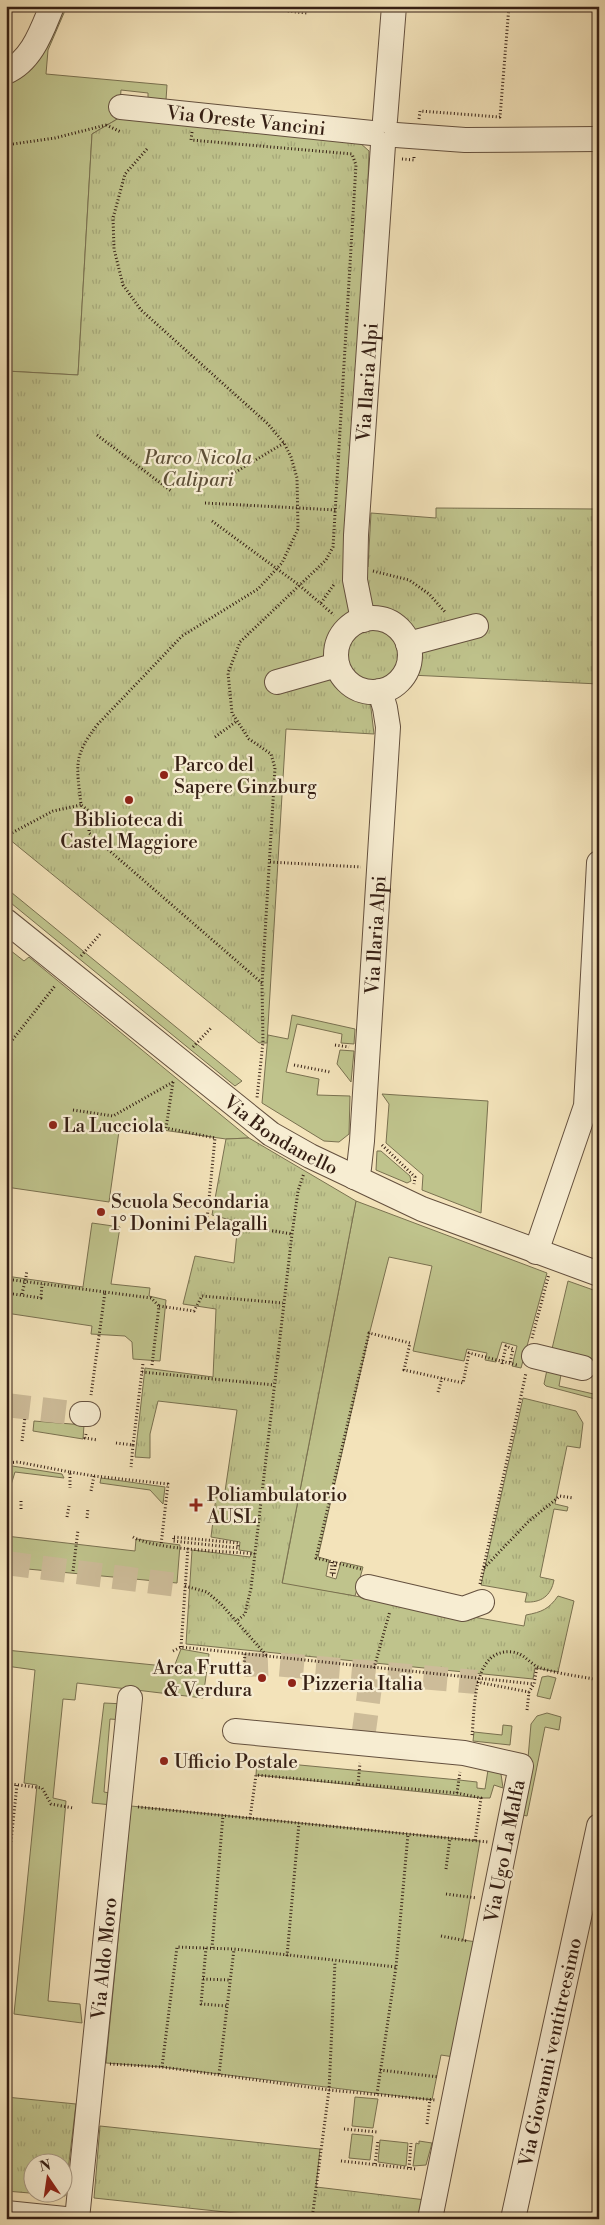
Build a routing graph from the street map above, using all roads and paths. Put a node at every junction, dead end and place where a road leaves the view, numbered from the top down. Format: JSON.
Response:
{"nodes":[{"id":1,"x":52,"y":6,"type":"edge"},
{"id":2,"x":286,"y":6,"type":"edge"},
{"id":3,"x":308,"y":6,"type":"edge"},
{"id":4,"x":394,"y":6,"type":"edge"},
{"id":5,"x":509,"y":6,"type":"edge"},
{"id":6,"x":6,"y":72,"type":"edge"},
{"id":7,"x":122,"y":107,"type":"dead end"},
{"id":8,"x":106,"y":125,"type":"dead end"},
{"id":9,"x":391,"y":132,"type":"junction"},
{"id":10,"x":599,"y":139,"type":"edge"},
{"id":11,"x":191,"y":140,"type":"dead end"},
{"id":12,"x":6,"y":145,"type":"edge"},
{"id":13,"x":148,"y":149,"type":"dead end"},
{"id":14,"x":97,"y":435,"type":"dead end"},
{"id":15,"x":284,"y":444,"type":"junction"},
{"id":16,"x":214,"y":485,"type":"dead end"},
{"id":17,"x":172,"y":490,"type":"dead end"},
{"id":18,"x":205,"y":503,"type":"dead end"},
{"id":19,"x":299,"y":507,"type":"junction"},
{"id":20,"x":335,"y":510,"type":"junction"},
{"id":21,"x":341,"y":510,"type":"dead end"},
{"id":22,"x":212,"y":521,"type":"dead end"},
{"id":23,"x":278,"y":569,"type":"junction"},
{"id":24,"x":356,"y":570,"type":"junction"},
{"id":25,"x":299,"y":585,"type":"junction"},
{"id":26,"x":320,"y":603,"type":"junction"},
{"id":27,"x":453,"y":614,"type":"dead end"},
{"id":28,"x":334,"y":615,"type":"dead end"},
{"id":29,"x":363,"y":620,"type":"junction"},
{"id":30,"x":476,"y":626,"type":"dead end"},
{"id":31,"x":408,"y":644,"type":"junction"},
{"id":32,"x":337,"y":665,"type":"junction"},
{"id":33,"x":277,"y":682,"type":"dead end"},
{"id":34,"x":380,"y":692,"type":"junction"},
{"id":35,"x":237,"y":721,"type":"junction"},
{"id":36,"x":215,"y":737,"type":"dead end"},
{"id":37,"x":81,"y":805,"type":"junction"},
{"id":38,"x":6,"y":836,"type":"edge"},
{"id":39,"x":270,"y":862,"type":"junction"},
{"id":40,"x":599,"y":863,"type":"edge"},
{"id":41,"x":369,"y":868,"type":"dead end"},
{"id":42,"x":6,"y":920,"type":"edge"},
{"id":43,"x":100,"y":933,"type":"dead end"},
{"id":44,"x":76,"y":962,"type":"dead end"},
{"id":45,"x":60,"y":980,"type":"dead end"},
{"id":46,"x":595,"y":983,"type":"edge"},
{"id":47,"x":262,"y":984,"type":"junction"},
{"id":48,"x":211,"y":1028,"type":"dead end"},
{"id":49,"x":6,"y":1048,"type":"edge"},
{"id":50,"x":188,"y":1053,"type":"dead end"},
{"id":51,"x":294,"y":1065,"type":"dead end"},
{"id":52,"x":330,"y":1072,"type":"dead end"},
{"id":53,"x":180,"y":1078,"type":"dead end"},
{"id":54,"x":173,"y":1082,"type":"junction"},
{"id":55,"x":256,"y":1107,"type":"dead end"},
{"id":56,"x":73,"y":1110,"type":"dead end"},
{"id":57,"x":376,"y":1140,"type":"dead end"},
{"id":58,"x":310,"y":1156,"type":"junction"},
{"id":59,"x":354,"y":1177,"type":"junction"},
{"id":60,"x":413,"y":1190,"type":"dead end"},
{"id":61,"x":292,"y":1234,"type":"junction"},
{"id":62,"x":543,"y":1260,"type":"junction"},
{"id":63,"x":27,"y":1270,"type":"dead end"},
{"id":64,"x":599,"y":1274,"type":"edge"},
{"id":65,"x":7,"y":1279,"type":"edge"},
{"id":66,"x":42,"y":1284,"type":"junction"},
{"id":67,"x":6,"y":1291,"type":"edge"},
{"id":68,"x":105,"y":1292,"type":"junction"},
{"id":69,"x":22,"y":1294,"type":"junction"},
{"id":70,"x":283,"y":1304,"type":"junction"},
{"id":71,"x":159,"y":1306,"type":"junction"},
{"id":72,"x":528,"y":1359,"type":"junction"},
{"id":73,"x":503,"y":1363,"type":"junction"},
{"id":74,"x":510,"y":1363,"type":"junction"},
{"id":75,"x":143,"y":1364,"type":"dead end"},
{"id":76,"x":152,"y":1365,"type":"dead end"},
{"id":77,"x":583,"y":1368,"type":"dead end"},
{"id":78,"x":142,"y":1372,"type":"junction"},
{"id":79,"x":442,"y":1378,"type":"junction"},
{"id":80,"x":274,"y":1385,"type":"junction"},
{"id":81,"x":438,"y":1392,"type":"dead end"},
{"id":82,"x":85,"y":1414,"type":"dead end"},
{"id":83,"x":25,"y":1417,"type":"dead end"},
{"id":84,"x":22,"y":1441,"type":"dead end"},
{"id":85,"x":116,"y":1443,"type":"dead end"},
{"id":86,"x":133,"y":1445,"type":"junction"},
{"id":87,"x":6,"y":1463,"type":"edge"},
{"id":88,"x":131,"y":1467,"type":"dead end"},
{"id":89,"x":70,"y":1472,"type":"junction"},
{"id":90,"x":94,"y":1476,"type":"junction"},
{"id":91,"x":70,"y":1488,"type":"dead end"},
{"id":92,"x":91,"y":1491,"type":"dead end"},
{"id":93,"x":574,"y":1498,"type":"dead end"},
{"id":94,"x":21,"y":1500,"type":"dead end"},
{"id":95,"x":69,"y":1506,"type":"dead end"},
{"id":96,"x":88,"y":1508,"type":"dead end"},
{"id":97,"x":21,"y":1509,"type":"dead end"},
{"id":98,"x":67,"y":1517,"type":"dead end"},
{"id":99,"x":87,"y":1518,"type":"dead end"},
{"id":100,"x":78,"y":1530,"type":"dead end"},
{"id":101,"x":133,"y":1536,"type":"dead end"},
{"id":102,"x":188,"y":1543,"type":"junction"},
{"id":103,"x":161,"y":1545,"type":"junction"},
{"id":104,"x":188,"y":1548,"type":"junction"},
{"id":105,"x":255,"y":1554,"type":"junction"},
{"id":106,"x":334,"y":1562,"type":"junction"},
{"id":107,"x":483,"y":1568,"type":"junction"},
{"id":108,"x":73,"y":1571,"type":"dead end"},
{"id":109,"x":369,"y":1578,"type":"joint"},
{"id":110,"x":185,"y":1586,"type":"junction"},
{"id":111,"x":394,"y":1593,"type":"junction"},
{"id":112,"x":480,"y":1595,"type":"joint"},
{"id":113,"x":238,"y":1620,"type":"junction"},
{"id":114,"x":181,"y":1646,"type":"junction"},
{"id":115,"x":173,"y":1651,"type":"dead end"},
{"id":116,"x":245,"y":1654,"type":"junction"},
{"id":117,"x":267,"y":1656,"type":"junction"},
{"id":118,"x":244,"y":1665,"type":"dead end"},
{"id":119,"x":374,"y":1667,"type":"junction"},
{"id":120,"x":537,"y":1667,"type":"junction"},
{"id":121,"x":478,"y":1677,"type":"junction"},
{"id":122,"x":599,"y":1680,"type":"edge"},
{"id":123,"x":478,"y":1682,"type":"junction"},
{"id":124,"x":534,"y":1684,"type":"junction"},
{"id":125,"x":529,"y":1692,"type":"junction"},
{"id":126,"x":130,"y":1698,"type":"dead end"},
{"id":127,"x":527,"y":1710,"type":"dead end"},
{"id":128,"x":235,"y":1731,"type":"dead end"},
{"id":129,"x":472,"y":1739,"type":"dead end"},
{"id":130,"x":361,"y":1755,"type":"dead end"},
{"id":131,"x":461,"y":1766,"type":"dead end"},
{"id":132,"x":11,"y":1784,"type":"dead end"},
{"id":133,"x":358,"y":1784,"type":"junction"},
{"id":134,"x":17,"y":1785,"type":"junction"},
{"id":135,"x":457,"y":1794,"type":"junction"},
{"id":136,"x":118,"y":1805,"type":"junction"},
{"id":137,"x":73,"y":1808,"type":"dead end"},
{"id":138,"x":223,"y":1815,"type":"junction"},
{"id":139,"x":250,"y":1818,"type":"junction"},
{"id":140,"x":299,"y":1823,"type":"junction"},
{"id":141,"x":599,"y":1826,"type":"edge"},
{"id":142,"x":408,"y":1834,"type":"junction"},
{"id":143,"x":450,"y":1838,"type":"junction"},
{"id":144,"x":475,"y":1841,"type":"junction"},
{"id":145,"x":506,"y":1844,"type":"junction"},
{"id":146,"x":446,"y":1869,"type":"dead end"},
{"id":147,"x":6,"y":1887,"type":"edge"},
{"id":148,"x":446,"y":1894,"type":"dead end"},
{"id":149,"x":485,"y":1899,"type":"dead end"},
{"id":150,"x":441,"y":1936,"type":"dead end"},
{"id":151,"x":470,"y":1941,"type":"dead end"},
{"id":152,"x":206,"y":1948,"type":"junction"},
{"id":153,"x":212,"y":1948,"type":"junction"},
{"id":154,"x":234,"y":1949,"type":"junction"},
{"id":155,"x":287,"y":1956,"type":"junction"},
{"id":156,"x":335,"y":1962,"type":"junction"},
{"id":157,"x":396,"y":1967,"type":"junction"},
{"id":158,"x":203,"y":1979,"type":"junction"},
{"id":159,"x":230,"y":1980,"type":"junction"},
{"id":160,"x":227,"y":2006,"type":"junction"},
{"id":161,"x":92,"y":2062,"type":"junction"},
{"id":162,"x":162,"y":2067,"type":"junction"},
{"id":163,"x":380,"y":2070,"type":"junction"},
{"id":164,"x":219,"y":2074,"type":"junction"},
{"id":165,"x":449,"y":2078,"type":"dead end"},
{"id":166,"x":329,"y":2090,"type":"junction"},
{"id":167,"x":377,"y":2094,"type":"junction"},
{"id":168,"x":430,"y":2099,"type":"junction"},
{"id":169,"x":454,"y":2101,"type":"junction"},
{"id":170,"x":427,"y":2128,"type":"dead end"},
{"id":171,"x":344,"y":2129,"type":"dead end"},
{"id":172,"x":377,"y":2132,"type":"dead end"},
{"id":173,"x":378,"y":2140,"type":"dead end"},
{"id":174,"x":412,"y":2143,"type":"dead end"},
{"id":175,"x":341,"y":2161,"type":"dead end"},
{"id":176,"x":375,"y":2164,"type":"junction"},
{"id":177,"x":409,"y":2168,"type":"junction"},
{"id":178,"x":416,"y":2169,"type":"dead end"},
{"id":179,"x":8,"y":2215,"type":"edge"},
{"id":180,"x":65,"y":2219,"type":"edge"},
{"id":181,"x":77,"y":2219,"type":"edge"},
{"id":182,"x":312,"y":2219,"type":"edge"},
{"id":183,"x":430,"y":2219,"type":"edge"},
{"id":184,"x":513,"y":2219,"type":"edge"}],
"edges":[{"from":1,"to":6,"type":"street"},
{"from":2,"to":3,"type":"path"},
{"from":4,"to":9,"type":"street","name":"Via Ilaria Alpi"},
{"from":5,"to":9,"type":"path"},
{"from":7,"to":9,"type":"street","name":"Via Oreste Vancini"},
{"from":8,"to":12,"type":"path"},
{"from":9,"to":10,"type":"street","name":"Via Oreste Vancini"},
{"from":9,"to":24,"type":"street","name":"Via Ilaria Alpi"},
{"from":11,"to":20,"type":"path"},
{"from":13,"to":15,"type":"path"},
{"from":14,"to":17,"type":"path"},
{"from":15,"to":16,"type":"path"},
{"from":15,"to":19,"type":"path"},
{"from":18,"to":19,"type":"path"},
{"from":19,"to":20,"type":"path"},
{"from":19,"to":23,"type":"path"},
{"from":20,"to":21,"type":"path"},
{"from":20,"to":25,"type":"path"},
{"from":22,"to":23,"type":"path"},
{"from":23,"to":25,"type":"path"},
{"from":23,"to":37,"type":"path"},
{"from":24,"to":26,"type":"path"},
{"from":24,"to":27,"type":"path"},
{"from":24,"to":29,"type":"street","name":"Via Ilaria Alpi"},
{"from":25,"to":26,"type":"path"},
{"from":25,"to":35,"type":"path"},
{"from":26,"to":28,"type":"path"},
{"from":29,"to":31,"type":"street"},
{"from":29,"to":32,"type":"street"},
{"from":30,"to":31,"type":"street"},
{"from":31,"to":34,"type":"street"},
{"from":32,"to":33,"type":"street"},
{"from":32,"to":34,"type":"street"},
{"from":34,"to":59,"type":"street","name":"Via Ilaria Alpi"},
{"from":35,"to":36,"type":"path"},
{"from":35,"to":39,"type":"path"},
{"from":37,"to":38,"type":"path"},
{"from":37,"to":47,"type":"path"},
{"from":39,"to":41,"type":"path"},
{"from":39,"to":47,"type":"path"},
{"from":40,"to":46,"type":"street"},
{"from":42,"to":58,"type":"street","name":"Via Bondanello"},
{"from":43,"to":44,"type":"path"},
{"from":45,"to":49,"type":"path"},
{"from":46,"to":62,"type":"street"},
{"from":47,"to":55,"type":"path"},
{"from":48,"to":50,"type":"path"},
{"from":51,"to":52,"type":"path"},
{"from":53,"to":54,"type":"path"},
{"from":54,"to":56,"type":"path"},
{"from":54,"to":61,"type":"path"},
{"from":57,"to":60,"type":"path"},
{"from":58,"to":59,"type":"street","name":"Via Bondanello"},
{"from":58,"to":61,"type":"path"},
{"from":59,"to":62,"type":"street","name":"Via Bondanello"},
{"from":61,"to":70,"type":"path"},
{"from":62,"to":64,"type":"street","name":"Via Bondanello"},
{"from":62,"to":72,"type":"path"},
{"from":63,"to":69,"type":"path","bridge":true},
{"from":65,"to":66,"type":"path"},
{"from":65,"to":67,"type":"path"},
{"from":66,"to":68,"type":"path"},
{"from":66,"to":69,"type":"path"},
{"from":67,"to":69,"type":"path"},
{"from":68,"to":71,"type":"path"},
{"from":68,"to":82,"type":"path"},
{"from":70,"to":71,"type":"path"},
{"from":70,"to":80,"type":"path"},
{"from":71,"to":76,"type":"path"},
{"from":72,"to":74,"type":"path"},
{"from":72,"to":77,"type":"street"},
{"from":72,"to":107,"type":"path"},
{"from":73,"to":74,"type":"path"},
{"from":73,"to":74,"type":"path"},
{"from":73,"to":79,"type":"path"},
{"from":75,"to":78,"type":"path"},
{"from":78,"to":80,"type":"path"},
{"from":78,"to":86,"type":"path"},
{"from":79,"to":81,"type":"path"},
{"from":79,"to":106,"type":"path"},
{"from":80,"to":105,"type":"path"},
{"from":83,"to":84,"type":"path"},
{"from":85,"to":86,"type":"path"},
{"from":86,"to":88,"type":"path"},
{"from":87,"to":89,"type":"path"},
{"from":89,"to":90,"type":"path"},
{"from":89,"to":91,"type":"path"},
{"from":90,"to":92,"type":"path"},
{"from":90,"to":103,"type":"path"},
{"from":93,"to":107,"type":"path"},
{"from":94,"to":97,"type":"path"},
{"from":95,"to":98,"type":"path"},
{"from":96,"to":99,"type":"path"},
{"from":100,"to":108,"type":"path"},
{"from":101,"to":103,"type":"path"},
{"from":102,"to":102,"type":"path"},
{"from":102,"to":104,"type":"path"},
{"from":103,"to":104,"type":"path"},
{"from":104,"to":105,"type":"path"},
{"from":104,"to":110,"type":"path"},
{"from":105,"to":113,"type":"path"},
{"from":106,"to":106,"type":"path","bridge":true},
{"from":106,"to":109,"type":"path"},
{"from":107,"to":112,"type":"path"},
{"from":109,"to":111,"type":"street"},
{"from":110,"to":113,"type":"path"},
{"from":110,"to":114,"type":"path"},
{"from":111,"to":112,"type":"street"},
{"from":111,"to":119,"type":"path"},
{"from":113,"to":117,"type":"path"},
{"from":114,"to":115,"type":"path"},
{"from":114,"to":116,"type":"path"},
{"from":116,"to":117,"type":"path"},
{"from":116,"to":118,"type":"path"},
{"from":117,"to":119,"type":"path"},
{"from":119,"to":121,"type":"path"},
{"from":120,"to":121,"type":"path"},
{"from":120,"to":122,"type":"path"},
{"from":120,"to":124,"type":"path"},
{"from":121,"to":123,"type":"path"},
{"from":121,"to":124,"type":"path"},
{"from":123,"to":125,"type":"path"},
{"from":123,"to":129,"type":"path"},
{"from":124,"to":125,"type":"path"},
{"from":125,"to":127,"type":"path"},
{"from":126,"to":136,"type":"street","name":"Via Aldo Moro"},
{"from":128,"to":145,"type":"street","name":"Via Ugo La Malfa"},
{"from":130,"to":133,"type":"path"},
{"from":131,"to":135,"type":"path"},
{"from":132,"to":134,"type":"path"},
{"from":133,"to":135,"type":"path"},
{"from":133,"to":139,"type":"path"},
{"from":134,"to":137,"type":"path"},
{"from":134,"to":147,"type":"path"},
{"from":135,"to":144,"type":"path"},
{"from":136,"to":138,"type":"path"},
{"from":136,"to":161,"type":"street","name":"Via Aldo Moro"},
{"from":138,"to":139,"type":"path"},
{"from":138,"to":153,"type":"path"},
{"from":139,"to":140,"type":"path"},
{"from":140,"to":142,"type":"path"},
{"from":140,"to":155,"type":"path"},
{"from":141,"to":184,"type":"street","name":"Via Giovanni ventitreesimo"},
{"from":142,"to":143,"type":"path"},
{"from":142,"to":157,"type":"path"},
{"from":143,"to":144,"type":"path"},
{"from":143,"to":146,"type":"path"},
{"from":144,"to":145,"type":"path"},
{"from":145,"to":169,"type":"street","name":"Via Ugo La Malfa"},
{"from":148,"to":149,"type":"path"},
{"from":150,"to":151,"type":"path"},
{"from":152,"to":153,"type":"path"},
{"from":152,"to":158,"type":"path"},
{"from":152,"to":162,"type":"path"},
{"from":153,"to":154,"type":"path"},
{"from":154,"to":155,"type":"path"},
{"from":154,"to":159,"type":"path"},
{"from":155,"to":156,"type":"path"},
{"from":156,"to":157,"type":"path"},
{"from":156,"to":166,"type":"path"},
{"from":157,"to":163,"type":"path"},
{"from":158,"to":159,"type":"path"},
{"from":158,"to":160,"type":"path"},
{"from":159,"to":160,"type":"path"},
{"from":160,"to":164,"type":"path"},
{"from":161,"to":162,"type":"path"},
{"from":161,"to":181,"type":"street","name":"Via Aldo Moro"},
{"from":162,"to":164,"type":"path"},
{"from":163,"to":165,"type":"path"},
{"from":163,"to":167,"type":"path"},
{"from":164,"to":166,"type":"path"},
{"from":166,"to":167,"type":"path"},
{"from":166,"to":182,"type":"path"},
{"from":167,"to":168,"type":"path"},
{"from":168,"to":169,"type":"path"},
{"from":168,"to":170,"type":"path"},
{"from":169,"to":183,"type":"street","name":"Via Ugo La Malfa"},
{"from":171,"to":172,"type":"path"},
{"from":173,"to":176,"type":"path"},
{"from":174,"to":177,"type":"path"},
{"from":175,"to":176,"type":"path"},
{"from":176,"to":177,"type":"path"},
{"from":177,"to":178,"type":"path"},
{"from":179,"to":180,"type":"street"}]}
